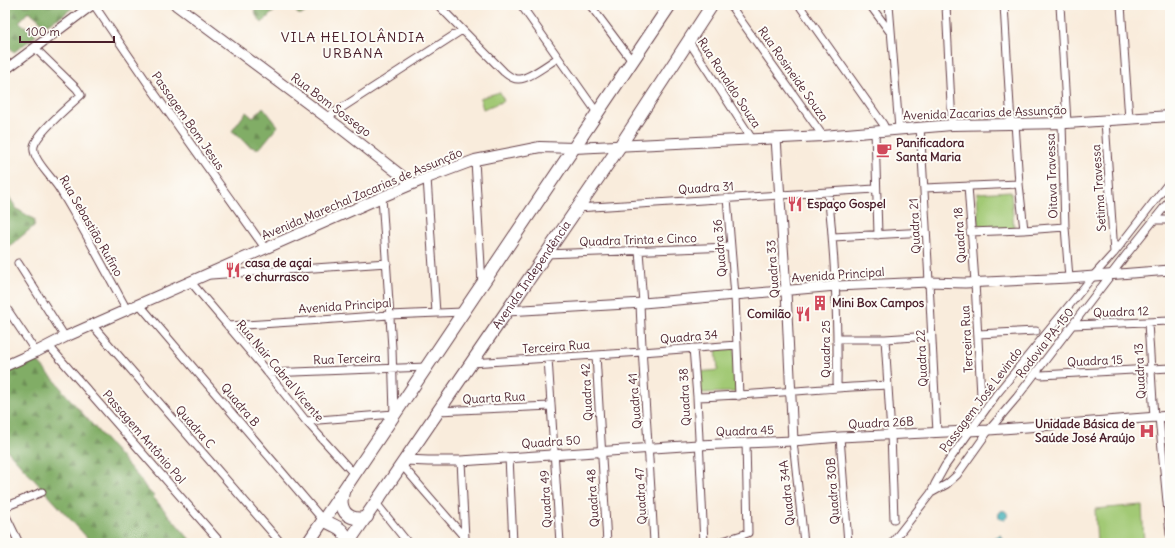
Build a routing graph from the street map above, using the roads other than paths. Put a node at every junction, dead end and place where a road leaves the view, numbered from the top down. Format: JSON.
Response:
{"nodes":[{"id":1,"x":93,"y":5,"type":"edge"},
{"id":2,"x":176,"y":5,"type":"edge"},
{"id":3,"x":438,"y":5,"type":"edge"},
{"id":4,"x":521,"y":5,"type":"edge"},
{"id":5,"x":590,"y":5,"type":"edge"},
{"id":6,"x":730,"y":5,"type":"edge"},
{"id":7,"x":799,"y":5,"type":"edge"},
{"id":8,"x":870,"y":5,"type":"edge"},
{"id":9,"x":889,"y":5,"type":"edge"},
{"id":10,"x":946,"y":5,"type":"edge"},
{"id":11,"x":1004,"y":5,"type":"edge"},
{"id":12,"x":1060,"y":5,"type":"edge"},
{"id":13,"x":1121,"y":5,"type":"edge"},
{"id":14,"x":710,"y":6,"type":"edge"},
{"id":15,"x":666,"y":7,"type":"edge"},
{"id":16,"x":462,"y":30,"type":"junction"},
{"id":17,"x":891,"y":33,"type":"junction"},
{"id":18,"x":688,"y":40,"type":"junction"},
{"id":19,"x":35,"y":48,"type":"junction"},
{"id":20,"x":558,"y":58,"type":"junction"},
{"id":21,"x":632,"y":61,"type":"junction"},
{"id":22,"x":5,"y":70,"type":"edge"},
{"id":23,"x":598,"y":114,"type":"junction"},
{"id":24,"x":1170,"y":116,"type":"edge"},
{"id":25,"x":326,"y":118,"type":"junction"},
{"id":26,"x":1129,"y":119,"type":"junction"},
{"id":27,"x":1105,"y":121,"type":"junction"},
{"id":28,"x":1013,"y":123,"type":"junction"},
{"id":29,"x":1064,"y":123,"type":"junction"},
{"id":30,"x":952,"y":125,"type":"junction"},
{"id":31,"x":920,"y":127,"type":"junction"},
{"id":32,"x":899,"y":129,"type":"junction"},
{"id":33,"x":886,"y":130,"type":"junction"},
{"id":34,"x":875,"y":131,"type":"junction"},
{"id":35,"x":824,"y":136,"type":"junction"},
{"id":36,"x":752,"y":138,"type":"junction"},
{"id":37,"x":776,"y":138,"type":"junction"},
{"id":38,"x":620,"y":146,"type":"junction"},
{"id":39,"x":574,"y":148,"type":"junction"},
{"id":40,"x":475,"y":160,"type":"junction"},
{"id":41,"x":427,"y":178,"type":"junction"},
{"id":42,"x":1170,"y":181,"type":"edge"},
{"id":43,"x":412,"y":184,"type":"junction"},
{"id":44,"x":1019,"y":184,"type":"junction"},
{"id":45,"x":968,"y":186,"type":"junction"},
{"id":46,"x":924,"y":188,"type":"junction"},
{"id":47,"x":875,"y":189,"type":"junction"},
{"id":48,"x":828,"y":192,"type":"junction"},
{"id":49,"x":779,"y":194,"type":"junction"},
{"id":50,"x":382,"y":197,"type":"junction"},
{"id":51,"x":727,"y":198,"type":"junction"},
{"id":52,"x":1170,"y":200,"type":"edge"},
{"id":53,"x":577,"y":208,"type":"junction"},
{"id":54,"x":1154,"y":220,"type":"junction"},
{"id":55,"x":1170,"y":220,"type":"edge"},
{"id":56,"x":1065,"y":227,"type":"junction"},
{"id":57,"x":1024,"y":230,"type":"junction"},
{"id":58,"x":926,"y":232,"type":"junction"},
{"id":59,"x":970,"y":232,"type":"junction"},
{"id":60,"x":878,"y":235,"type":"junction"},
{"id":61,"x":833,"y":237,"type":"junction"},
{"id":62,"x":732,"y":247,"type":"junction"},
{"id":63,"x":265,"y":248,"type":"junction"},
{"id":64,"x":639,"y":251,"type":"junction"},
{"id":65,"x":1114,"y":253,"type":"junction"},
{"id":66,"x":545,"y":254,"type":"junction"},
{"id":67,"x":18,"y":263,"type":"dead end"},
{"id":68,"x":386,"y":263,"type":"junction"},
{"id":69,"x":1170,"y":270,"type":"edge"},
{"id":70,"x":1112,"y":274,"type":"junction"},
{"id":71,"x":204,"y":275,"type":"junction"},
{"id":72,"x":1094,"y":275,"type":"junction"},
{"id":73,"x":1069,"y":278,"type":"junction"},
{"id":74,"x":190,"y":281,"type":"junction"},
{"id":75,"x":929,"y":282,"type":"junction"},
{"id":76,"x":975,"y":282,"type":"junction"},
{"id":77,"x":482,"y":286,"type":"junction"},
{"id":78,"x":836,"y":286,"type":"junction"},
{"id":79,"x":786,"y":291,"type":"junction"},
{"id":80,"x":735,"y":296,"type":"junction"},
{"id":81,"x":641,"y":303,"type":"junction"},
{"id":82,"x":140,"y":305,"type":"junction"},
{"id":83,"x":5,"y":306,"type":"edge"},
{"id":84,"x":127,"y":310,"type":"junction"},
{"id":85,"x":507,"y":311,"type":"junction"},
{"id":86,"x":436,"y":312,"type":"junction"},
{"id":87,"x":464,"y":312,"type":"junction"},
{"id":88,"x":389,"y":314,"type":"junction"},
{"id":89,"x":1170,"y":321,"type":"edge"},
{"id":90,"x":1148,"y":323,"type":"junction"},
{"id":91,"x":1073,"y":325,"type":"junction"},
{"id":92,"x":92,"y":326,"type":"junction"},
{"id":93,"x":228,"y":326,"type":"junction"},
{"id":94,"x":1036,"y":331,"type":"dead end"},
{"id":95,"x":978,"y":334,"type":"junction"},
{"id":96,"x":931,"y":336,"type":"junction"},
{"id":97,"x":65,"y":337,"type":"junction"},
{"id":98,"x":838,"y":339,"type":"junction"},
{"id":99,"x":885,"y":339,"type":"junction"},
{"id":100,"x":737,"y":345,"type":"junction"},
{"id":101,"x":49,"y":346,"type":"junction"},
{"id":102,"x":693,"y":348,"type":"junction"},
{"id":103,"x":36,"y":352,"type":"junction"},
{"id":104,"x":642,"y":352,"type":"junction"},
{"id":105,"x":596,"y":355,"type":"junction"},
{"id":106,"x":548,"y":358,"type":"junction"},
{"id":107,"x":471,"y":363,"type":"junction"},
{"id":108,"x":5,"y":366,"type":"edge"},
{"id":109,"x":427,"y":367,"type":"junction"},
{"id":110,"x":393,"y":368,"type":"junction"},
{"id":111,"x":1170,"y":368,"type":"edge"},
{"id":112,"x":1151,"y":369,"type":"junction"},
{"id":113,"x":268,"y":372,"type":"junction"},
{"id":114,"x":1041,"y":375,"type":"dead end"},
{"id":115,"x":887,"y":385,"type":"junction"},
{"id":116,"x":837,"y":387,"type":"junction"},
{"id":117,"x":790,"y":392,"type":"junction"},
{"id":118,"x":739,"y":396,"type":"junction"},
{"id":119,"x":981,"y":396,"type":"dead end"},
{"id":120,"x":697,"y":397,"type":"junction"},
{"id":121,"x":551,"y":406,"type":"junction"},
{"id":122,"x":438,"y":411,"type":"junction"},
{"id":123,"x":394,"y":414,"type":"junction"},
{"id":124,"x":1170,"y":416,"type":"edge"},
{"id":125,"x":1156,"y":418,"type":"junction"},
{"id":126,"x":306,"y":421,"type":"junction"},
{"id":127,"x":989,"y":430,"type":"junction"},
{"id":128,"x":971,"y":431,"type":"junction"},
{"id":129,"x":937,"y":432,"type":"junction"},
{"id":130,"x":891,"y":434,"type":"junction"},
{"id":131,"x":840,"y":437,"type":"junction"},
{"id":132,"x":793,"y":441,"type":"junction"},
{"id":133,"x":746,"y":442,"type":"junction"},
{"id":134,"x":698,"y":445,"type":"junction"},
{"id":135,"x":649,"y":449,"type":"junction"},
{"id":136,"x":601,"y":451,"type":"junction"},
{"id":137,"x":554,"y":454,"type":"junction"},
{"id":138,"x":509,"y":457,"type":"junction"},
{"id":139,"x":461,"y":461,"type":"junction"},
{"id":140,"x":403,"y":462,"type":"junction"},
{"id":141,"x":354,"y":474,"type":"junction"},
{"id":142,"x":344,"y":489,"type":"junction"},
{"id":143,"x":42,"y":492,"type":"dead end"},
{"id":144,"x":931,"y":493,"type":"junction"},
{"id":145,"x":376,"y":503,"type":"junction"},
{"id":146,"x":5,"y":507,"type":"edge"},
{"id":147,"x":5,"y":514,"type":"edge"},
{"id":148,"x":367,"y":517,"type":"junction"},
{"id":149,"x":894,"y":519,"type":"dead end"},
{"id":150,"x":323,"y":520,"type":"junction"},
{"id":151,"x":1170,"y":534,"type":"edge"},
{"id":152,"x":465,"y":541,"type":"edge"},
{"id":153,"x":19,"y":543,"type":"edge"},
{"id":154,"x":221,"y":543,"type":"edge"},
{"id":155,"x":281,"y":543,"type":"edge"},
{"id":156,"x":308,"y":543,"type":"edge"},
{"id":157,"x":347,"y":543,"type":"edge"},
{"id":158,"x":408,"y":543,"type":"edge"},
{"id":159,"x":512,"y":543,"type":"edge"},
{"id":160,"x":560,"y":543,"type":"edge"},
{"id":161,"x":607,"y":543,"type":"edge"},
{"id":162,"x":654,"y":543,"type":"edge"},
{"id":163,"x":704,"y":543,"type":"edge"},
{"id":164,"x":717,"y":543,"type":"edge"},
{"id":165,"x":804,"y":543,"type":"edge"},
{"id":166,"x":848,"y":543,"type":"edge"},
{"id":167,"x":892,"y":543,"type":"edge"}],
"edges":[{"from":1,"to":19,"type":"street"},
{"from":1,"to":63,"type":"street","name":"Passagem Bom Jesus"},
{"from":2,"to":25,"type":"main road","name":"Rua Bom Sossego"},
{"from":3,"to":16,"type":"street"},
{"from":4,"to":20,"type":"street"},
{"from":5,"to":21,"type":"street"},
{"from":6,"to":35,"type":"street","name":"Rua Rosineide Souza"},
{"from":7,"to":33,"type":"street"},
{"from":8,"to":17,"type":"street"},
{"from":9,"to":17,"type":"street"},
{"from":10,"to":30,"type":"street"},
{"from":11,"to":28,"type":"street"},
{"from":12,"to":29,"type":"street","name":"Oitava Travessa"},
{"from":13,"to":26,"type":"street"},
{"from":14,"to":18,"type":"main road","name":"Avenida Independência"},
{"from":15,"to":21,"type":"main road"},
{"from":16,"to":20,"type":"street"},
{"from":16,"to":25,"type":"street"},
{"from":17,"to":32,"type":"street"},
{"from":18,"to":36,"type":"street","name":"Rua Ronaldo Souza"},
{"from":18,"to":38,"type":"main road","name":"Avenida Independência"},
{"from":19,"to":22,"type":"street"},
{"from":19,"to":84,"type":"street","name":"Rua Sebastião Rufino"},
{"from":20,"to":23,"type":"street"},
{"from":21,"to":23,"type":"main road"},
{"from":23,"to":39,"type":"main road"},
{"from":24,"to":26,"type":"main road","name":"Avenida Zacarias de Assunção"},
{"from":25,"to":43,"type":"main road","name":"Rua Bom Sossego"},
{"from":26,"to":27,"type":"main road","name":"Avenida Zacarias de Assunção"},
{"from":27,"to":29,"type":"main road","name":"Avenida Zacarias de Assunção"},
{"from":27,"to":65,"type":"street","name":"Setima Travessa"},
{"from":28,"to":29,"type":"main road","name":"Avenida Zacarias de Assunção"},
{"from":28,"to":30,"type":"main road","name":"Avenida Zacarias de Assunção"},
{"from":28,"to":44,"type":"street"},
{"from":29,"to":56,"type":"street","name":"Oitava Travessa"},
{"from":30,"to":31,"type":"main road","name":"Avenida Zacarias de Assunção"},
{"from":31,"to":32,"type":"main road","name":"Avenida Zacarias de Assunção"},
{"from":31,"to":46,"type":"street"},
{"from":32,"to":33,"type":"main road","name":"Avenida Zacarias de Assunção"},
{"from":33,"to":34,"type":"main road","name":"Avenida Zacarias de Assunção"},
{"from":34,"to":35,"type":"main road","name":"Avenida Zacarias de Assunção"},
{"from":34,"to":47,"type":"street"},
{"from":35,"to":37,"type":"main road","name":"Avenida Zacarias de Assunção"},
{"from":36,"to":37,"type":"main road","name":"Avenida Zacarias de Assunção"},
{"from":36,"to":38,"type":"main road","name":"Avenida Marechal Zacarias de Assunção"},
{"from":37,"to":49,"type":"street"},
{"from":38,"to":39,"type":"main road","name":"Avenida Marechal Zacarias de Assunção"},
{"from":38,"to":53,"type":"main road","name":"Avenida Independência"},
{"from":39,"to":40,"type":"main road","name":"Avenida Marechal Zacarias de Assunção"},
{"from":39,"to":77,"type":"main road"},
{"from":40,"to":41,"type":"main road","name":"Avenida Marechal Zacarias de Assunção"},
{"from":40,"to":77,"type":"street"},
{"from":41,"to":43,"type":"main road","name":"Avenida Marechal Zacarias de Assunção"},
{"from":41,"to":86,"type":"street"},
{"from":42,"to":65,"type":"street"},
{"from":43,"to":50,"type":"main road","name":"Avenida Marechal Zacarias de Assunção"},
{"from":44,"to":45,"type":"street","name":"Quadra 21"},
{"from":44,"to":57,"type":"street"},
{"from":45,"to":46,"type":"street","name":"Quadra 21"},
{"from":45,"to":59,"type":"street","name":"Quadra 18"},
{"from":46,"to":58,"type":"street","name":"Quadra 21"},
{"from":47,"to":48,"type":"street","name":"Quadra 31"},
{"from":47,"to":60,"type":"street"},
{"from":48,"to":49,"type":"street","name":"Quadra 31"},
{"from":48,"to":61,"type":"street","name":"Quadra 25"},
{"from":49,"to":51,"type":"street","name":"Quadra 31"},
{"from":49,"to":79,"type":"street","name":"Quadra 33"},
{"from":50,"to":63,"type":"main road","name":"Avenida Marechal Zacarias de Assunção"},
{"from":50,"to":68,"type":"street"},
{"from":51,"to":53,"type":"street","name":"Quadra 31"},
{"from":51,"to":62,"type":"street","name":"Quadra 36"},
{"from":52,"to":54,"type":"street","name":"Rodovia PA-150"},
{"from":53,"to":66,"type":"main road","name":"Avenida Independência"},
{"from":54,"to":55,"type":"street"},
{"from":54,"to":70,"type":"street","name":"Rodovia PA-150"},
{"from":56,"to":57,"type":"street"},
{"from":56,"to":73,"type":"street","name":"Oitava Travessa"},
{"from":57,"to":59,"type":"street"},
{"from":58,"to":60,"type":"street"},
{"from":58,"to":75,"type":"street","name":"Quadra 21"},
{"from":59,"to":76,"type":"street","name":"Quadra 18"},
{"from":60,"to":61,"type":"street"},
{"from":61,"to":78,"type":"street","name":"Quadra 25"},
{"from":62,"to":64,"type":"street","name":"Quadra Trinta e Cinco"},
{"from":62,"to":80,"type":"street","name":"Quadra 36"},
{"from":63,"to":71,"type":"main road","name":"Avenida Marechal Zacarias de Assunção"},
{"from":64,"to":66,"type":"street","name":"Quadra Trinta e Cinco"},
{"from":64,"to":81,"type":"street"},
{"from":65,"to":72,"type":"street"},
{"from":66,"to":85,"type":"main road","name":"Avenida Independência"},
{"from":67,"to":97,"type":"street"},
{"from":68,"to":71,"type":"street"},
{"from":68,"to":88,"type":"street"},
{"from":69,"to":70,"type":"street","name":"Avenida Principal"},
{"from":70,"to":72,"type":"street","name":"Avenida Principal"},
{"from":70,"to":91,"type":"street","name":"Rodovia PA-150"},
{"from":71,"to":74,"type":"main road","name":"Avenida Marechal Zacarias de Assunção"},
{"from":72,"to":73,"type":"street","name":"Avenida Principal"},
{"from":72,"to":128,"type":"street","name":"Passagem José Levindo"},
{"from":73,"to":76,"type":"street","name":"Avenida Principal"},
{"from":74,"to":82,"type":"main road","name":"Avenida Marechal Zacarias de Assunção"},
{"from":74,"to":93,"type":"street","name":"Rua Nair Cabral Vicente"},
{"from":75,"to":76,"type":"street","name":"Avenida Principal"},
{"from":75,"to":78,"type":"street","name":"Avenida Principal"},
{"from":75,"to":96,"type":"street","name":"Quadra 22"},
{"from":76,"to":95,"type":"street","name":"Terceira Rua"},
{"from":77,"to":87,"type":"main road"},
{"from":78,"to":79,"type":"street","name":"Avenida Principal"},
{"from":78,"to":98,"type":"street","name":"Quadra 25"},
{"from":79,"to":80,"type":"street","name":"Avenida Principal"},
{"from":79,"to":117,"type":"street","name":"Quadra 33"},
{"from":80,"to":81,"type":"street","name":"Avenida Principal"},
{"from":80,"to":100,"type":"street","name":"Quadra 36"},
{"from":81,"to":85,"type":"street","name":"Avenida Principal"},
{"from":81,"to":104,"type":"street","name":"Quadra 41"},
{"from":82,"to":84,"type":"main road","name":"Avenida Marechal Zacarias de Assunção"},
{"from":82,"to":150,"type":"street","name":"Quadra B"},
{"from":83,"to":103,"type":"street"},
{"from":84,"to":92,"type":"main road","name":"Avenida Marechal Zacarias de Assunção"},
{"from":85,"to":107,"type":"main road","name":"Avenida Independência"},
{"from":86,"to":87,"type":"street","name":"Avenida Principal"},
{"from":86,"to":88,"type":"street","name":"Avenida Principal"},
{"from":87,"to":109,"type":"main road"},
{"from":88,"to":93,"type":"street","name":"Avenida Principal"},
{"from":88,"to":110,"type":"street"},
{"from":89,"to":90,"type":"street","name":"Quadra 12"},
{"from":90,"to":91,"type":"street","name":"Quadra 12"},
{"from":90,"to":112,"type":"street","name":"Quadra 13"},
{"from":91,"to":127,"type":"street","name":"Rodovia PA-150"},
{"from":92,"to":97,"type":"main road","name":"Avenida Marechal Zacarias de Assunção"},
{"from":92,"to":155,"type":"street","name":"Quadra C"},
{"from":93,"to":113,"type":"street","name":"Rua Nair Cabral Vicente"},
{"from":94,"to":95,"type":"street"},
{"from":95,"to":119,"type":"street","name":"Terceira Rua"},
{"from":96,"to":99,"type":"street"},
{"from":96,"to":129,"type":"street","name":"Quadra 22"},
{"from":97,"to":101,"type":"main road","name":"Avenida Marechal Zacarias de Assunção"},
{"from":98,"to":99,"type":"street"},
{"from":98,"to":116,"type":"street","name":"Quadra 25"},
{"from":99,"to":115,"type":"street"},
{"from":100,"to":102,"type":"street","name":"Quadra 34"},
{"from":100,"to":118,"type":"street","name":"Quadra 36"},
{"from":101,"to":103,"type":"main road","name":"Avenida Marechal Zacarias de Assunção"},
{"from":101,"to":154,"type":"street","name":"Passagem Antônio Pol"},
{"from":102,"to":104,"type":"street","name":"Quadra 34"},
{"from":102,"to":120,"type":"street","name":"Quadra 38"},
{"from":103,"to":108,"type":"main road","name":"Avenida Marechal Zacarias de Assunção"},
{"from":104,"to":105,"type":"street","name":"Terceira Rua"},
{"from":104,"to":135,"type":"street","name":"Quadra 41"},
{"from":105,"to":106,"type":"street","name":"Terceira Rua"},
{"from":105,"to":136,"type":"street","name":"Quadra 42"},
{"from":106,"to":107,"type":"street","name":"Terceira Rua"},
{"from":106,"to":121,"type":"street","name":"Quadra 49"},
{"from":107,"to":122,"type":"main road","name":"Avenida Independência"},
{"from":109,"to":110,"type":"street","name":"Rua Terceira"},
{"from":109,"to":123,"type":"main road"},
{"from":110,"to":113,"type":"street","name":"Rua Terceira"},
{"from":110,"to":123,"type":"street"},
{"from":111,"to":112,"type":"street","name":"Quadra 15"},
{"from":112,"to":114,"type":"street","name":"Quadra 15"},
{"from":112,"to":125,"type":"street","name":"Quadra 13"},
{"from":113,"to":126,"type":"street","name":"Rua Nair Cabral Vicente"},
{"from":115,"to":116,"type":"street"},
{"from":115,"to":130,"type":"street"},
{"from":116,"to":117,"type":"street"},
{"from":117,"to":118,"type":"street"},
{"from":117,"to":132,"type":"street"},
{"from":118,"to":120,"type":"street"},
{"from":120,"to":134,"type":"street","name":"Quadra 38"},
{"from":121,"to":122,"type":"street","name":"Quarta Rua"},
{"from":121,"to":137,"type":"street","name":"Quadra 49"},
{"from":122,"to":140,"type":"main road","name":"Avenida Independência"},
{"from":123,"to":126,"type":"street"},
{"from":123,"to":141,"type":"main road"},
{"from":124,"to":125,"type":"street","name":"Quadra 26B"},
{"from":125,"to":127,"type":"street","name":"Quadra 26B"},
{"from":125,"to":151,"type":"street","name":"Quadra 13"},
{"from":126,"to":141,"type":"street","name":"Rua Nair Cabral Vicente"},
{"from":127,"to":128,"type":"street","name":"Quadra 26B"},
{"from":127,"to":144,"type":"street","name":"Rodovia PA-150"},
{"from":128,"to":129,"type":"street","name":"Quadra 26B"},
{"from":128,"to":144,"type":"street","name":"Passagem José Levindo"},
{"from":129,"to":130,"type":"street","name":"Quadra 26B"},
{"from":130,"to":131,"type":"street","name":"Quadra 26B"},
{"from":130,"to":149,"type":"street"},
{"from":131,"to":132,"type":"street","name":"Quadra 26B"},
{"from":131,"to":166,"type":"street","name":"Quadra 30B"},
{"from":132,"to":133,"type":"street","name":"Quadra 45"},
{"from":132,"to":165,"type":"street","name":"Quadra 34A"},
{"from":133,"to":134,"type":"street","name":"Quadra 45"},
{"from":133,"to":164,"type":"street"},
{"from":134,"to":135,"type":"street","name":"Quadra 50"},
{"from":134,"to":163,"type":"street","name":"Quadra 38"},
{"from":135,"to":136,"type":"street","name":"Quadra 50"},
{"from":135,"to":162,"type":"street","name":"Quadra 47"},
{"from":136,"to":137,"type":"street","name":"Quadra 50"},
{"from":136,"to":161,"type":"street","name":"Quadra 48"},
{"from":137,"to":138,"type":"street","name":"Quadra 50"},
{"from":137,"to":160,"type":"street","name":"Quadra 49"},
{"from":138,"to":139,"type":"street","name":"Quadra 50"},
{"from":138,"to":159,"type":"street"},
{"from":139,"to":140,"type":"street","name":"Quadra 50"},
{"from":139,"to":152,"type":"street"},
{"from":140,"to":145,"type":"main road","name":"Avenida Independência"},
{"from":140,"to":152,"type":"street"},
{"from":141,"to":142,"type":"main road"},
{"from":142,"to":148,"type":"main road"},
{"from":142,"to":150,"type":"main road"},
{"from":143,"to":146,"type":"street"},
{"from":144,"to":167,"type":"street","name":"Passagem José Levindo"},
{"from":145,"to":148,"type":"main road","name":"Avenida Independência"},
{"from":145,"to":158,"type":"street"},
{"from":147,"to":153,"type":"street"},
{"from":148,"to":157,"type":"main road","name":"Avenida Independência"},
{"from":150,"to":156,"type":"main road"},
{"from":150,"to":157,"type":"main road"}]}
